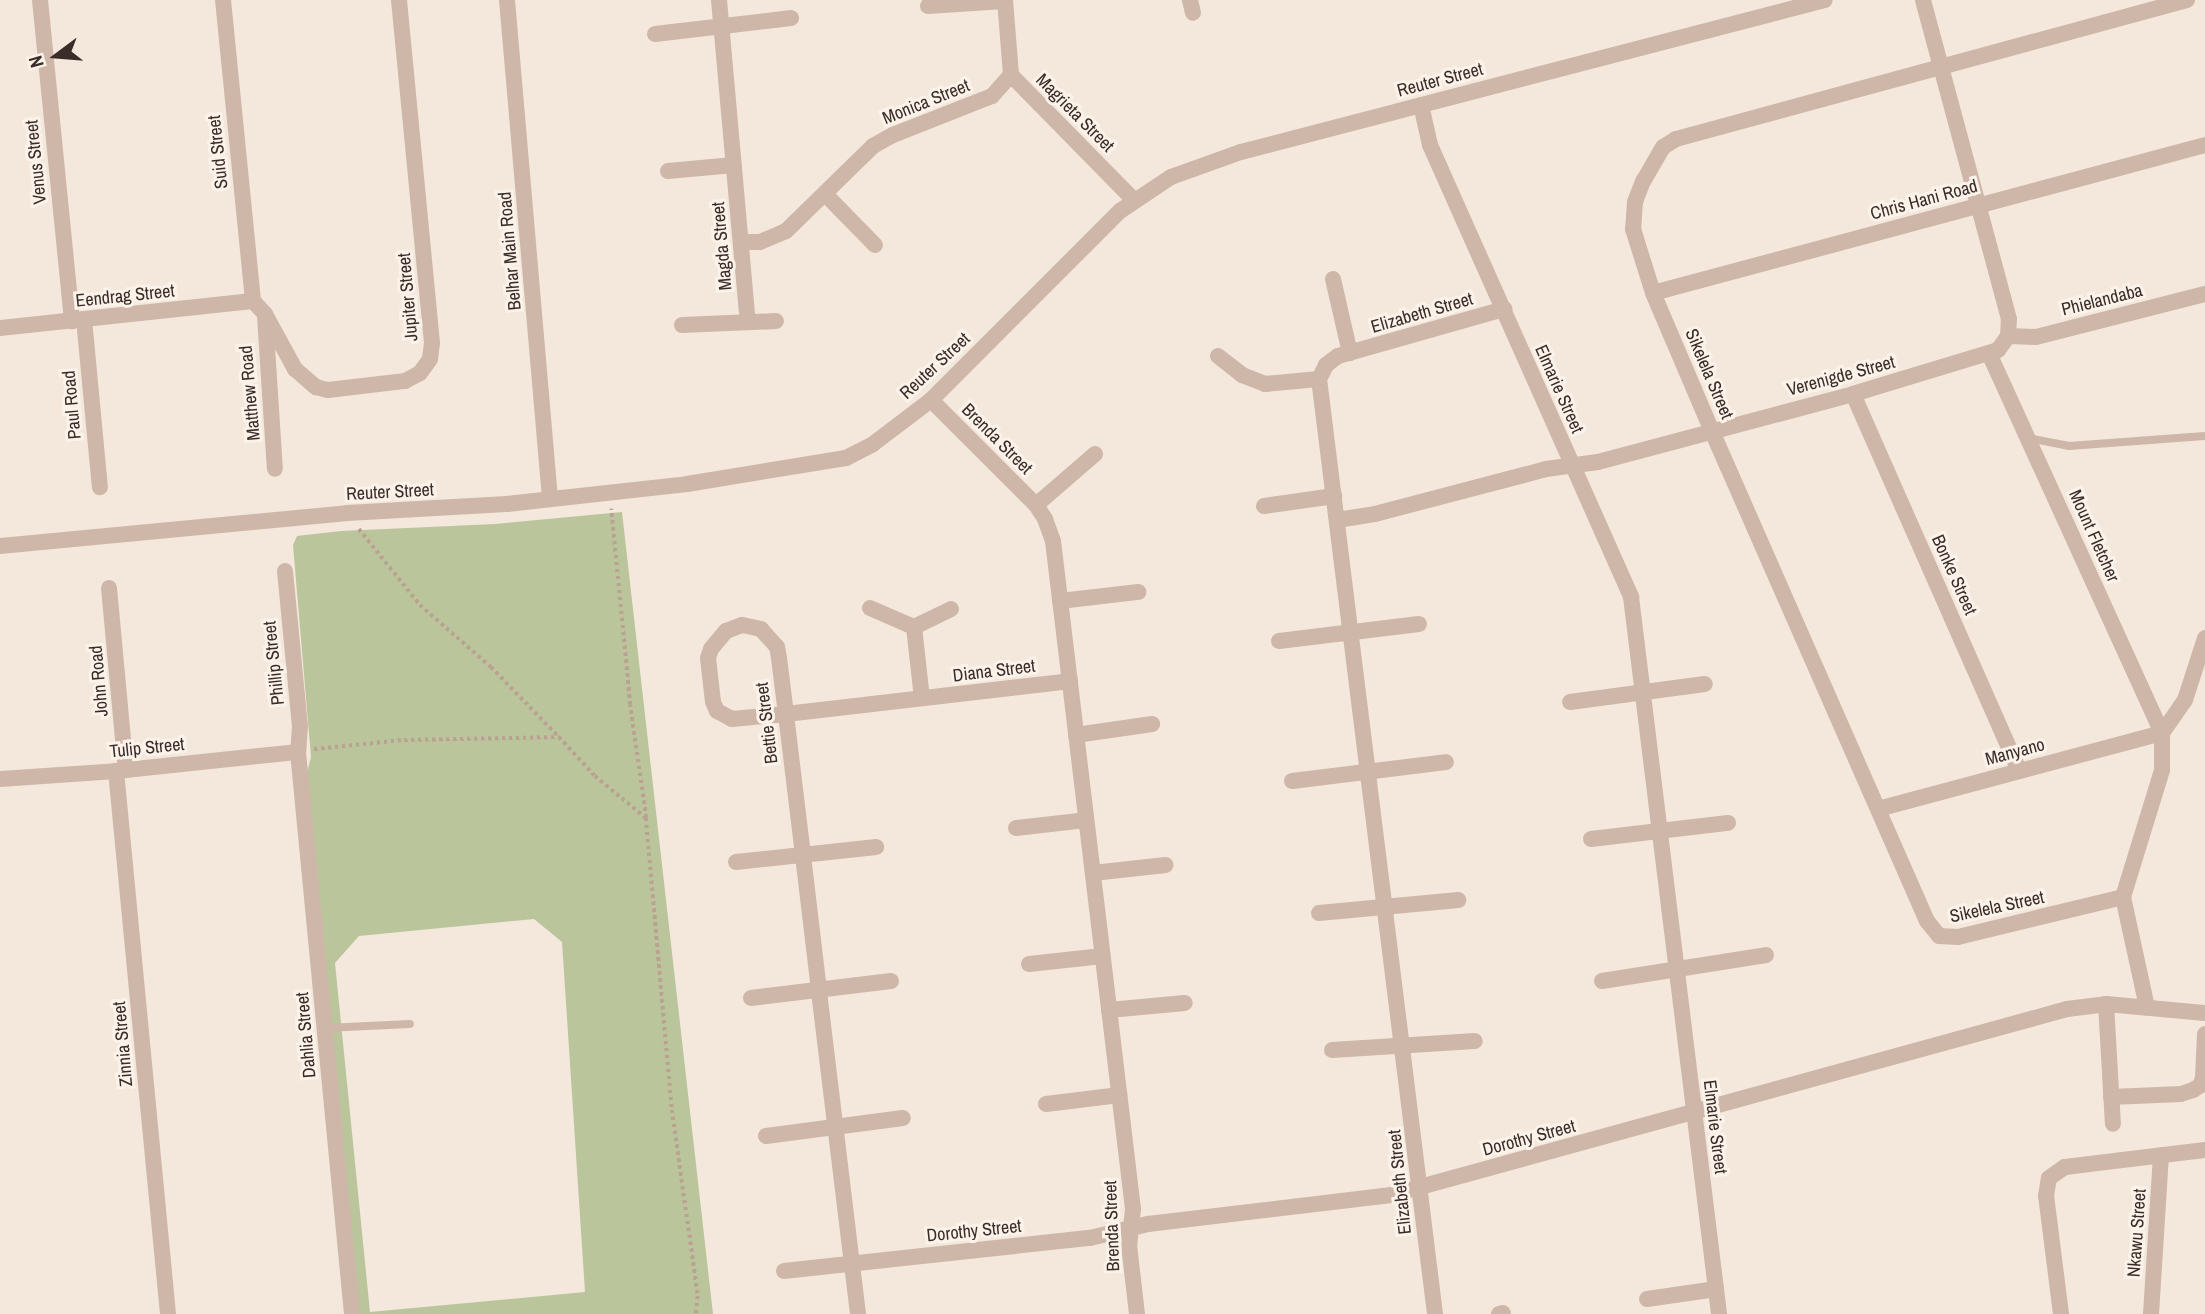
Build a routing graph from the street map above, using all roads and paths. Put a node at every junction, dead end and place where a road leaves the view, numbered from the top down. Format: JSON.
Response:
{"nodes":[{"id":1,"x":40,"y":0,"type":"edge"},
{"id":2,"x":223,"y":0,"type":"edge"},
{"id":3,"x":399,"y":0,"type":"edge"},
{"id":4,"x":507,"y":0,"type":"edge"},
{"id":5,"x":719,"y":0,"type":"edge"},
{"id":6,"x":1825,"y":0,"type":"edge"},
{"id":7,"x":1923,"y":0,"type":"edge"},
{"id":8,"x":2187,"y":0,"type":"edge"},
{"id":9,"x":1005,"y":1,"type":"edge"},
{"id":10,"x":928,"y":6,"type":"dead end"},
{"id":11,"x":791,"y":18,"type":"dead end"},
{"id":12,"x":722,"y":26,"type":"junction"},
{"id":13,"x":655,"y":34,"type":"dead end"},
{"id":14,"x":1941,"y":65,"type":"junction"},
{"id":15,"x":1011,"y":75,"type":"junction"},
{"id":16,"x":1421,"y":105,"type":"junction"},
{"id":17,"x":2205,"y":145,"type":"edge"},
{"id":18,"x":734,"y":165,"type":"junction"},
{"id":19,"x":668,"y":171,"type":"dead end"},
{"id":20,"x":826,"y":195,"type":"junction"},
{"id":21,"x":1134,"y":200,"type":"junction"},
{"id":22,"x":1979,"y":206,"type":"junction"},
{"id":23,"x":741,"y":242,"type":"junction"},
{"id":24,"x":875,"y":245,"type":"dead end"},
{"id":25,"x":1333,"y":279,"type":"dead end"},
{"id":26,"x":1653,"y":293,"type":"junction"},
{"id":27,"x":2205,"y":294,"type":"edge"},
{"id":28,"x":253,"y":301,"type":"junction"},
{"id":29,"x":1504,"y":309,"type":"junction"},
{"id":30,"x":265,"y":314,"type":"junction"},
{"id":31,"x":78,"y":320,"type":"junction"},
{"id":32,"x":776,"y":321,"type":"dead end"},
{"id":33,"x":748,"y":323,"type":"junction"},
{"id":34,"x":682,"y":325,"type":"dead end"},
{"id":35,"x":0,"y":328,"type":"edge"},
{"id":36,"x":2008,"y":336,"type":"junction"},
{"id":37,"x":1350,"y":353,"type":"junction"},
{"id":38,"x":1990,"y":355,"type":"junction"},
{"id":39,"x":1217,"y":356,"type":"dead end"},
{"id":40,"x":1319,"y":380,"type":"junction"},
{"id":41,"x":1853,"y":394,"type":"junction"},
{"id":42,"x":931,"y":400,"type":"junction"},
{"id":43,"x":1712,"y":429,"type":"junction"},
{"id":44,"x":2205,"y":436,"type":"edge"},
{"id":45,"x":2028,"y":438,"type":"junction"},
{"id":46,"x":1095,"y":454,"type":"dead end"},
{"id":47,"x":1572,"y":466,"type":"junction"},
{"id":48,"x":275,"y":469,"type":"dead end"},
{"id":49,"x":100,"y":486,"type":"dead end"},
{"id":50,"x":608,"y":493,"type":"junction"},
{"id":51,"x":1334,"y":496,"type":"junction"},
{"id":52,"x":550,"y":499,"type":"junction"},
{"id":53,"x":1035,"y":505,"type":"junction"},
{"id":54,"x":1264,"y":506,"type":"dead end"},
{"id":55,"x":347,"y":513,"type":"junction"},
{"id":56,"x":1337,"y":520,"type":"junction"},
{"id":57,"x":0,"y":547,"type":"edge"},
{"id":58,"x":285,"y":571,"type":"dead end"},
{"id":59,"x":109,"y":588,"type":"dead end"},
{"id":60,"x":1138,"y":592,"type":"dead end"},
{"id":61,"x":1060,"y":601,"type":"junction"},
{"id":62,"x":870,"y":608,"type":"dead end"},
{"id":63,"x":951,"y":609,"type":"dead end"},
{"id":64,"x":1419,"y":624,"type":"dead end"},
{"id":65,"x":914,"y":627,"type":"junction"},
{"id":66,"x":1351,"y":632,"type":"junction"},
{"id":67,"x":2205,"y":638,"type":"edge"},
{"id":68,"x":1279,"y":641,"type":"dead end"},
{"id":69,"x":1070,"y":681,"type":"junction"},
{"id":70,"x":1705,"y":684,"type":"dead end"},
{"id":71,"x":1643,"y":692,"type":"junction"},
{"id":72,"x":922,"y":698,"type":"junction"},
{"id":73,"x":1570,"y":702,"type":"dead end"},
{"id":74,"x":786,"y":714,"type":"junction"},
{"id":75,"x":1152,"y":724,"type":"dead end"},
{"id":76,"x":2162,"y":733,"type":"junction"},
{"id":77,"x":1076,"y":735,"type":"junction"},
{"id":78,"x":559,"y":737,"type":"junction"},
{"id":79,"x":299,"y":752,"type":"junction"},
{"id":80,"x":1447,"y":762,"type":"dead end"},
{"id":81,"x":121,"y":770,"type":"junction"},
{"id":82,"x":2019,"y":771,"type":"junction"},
{"id":83,"x":1368,"y":772,"type":"junction"},
{"id":84,"x":0,"y":779,"type":"edge"},
{"id":85,"x":1292,"y":781,"type":"dead end"},
{"id":86,"x":1878,"y":809,"type":"junction"},
{"id":87,"x":646,"y":818,"type":"junction"},
{"id":88,"x":1086,"y":820,"type":"junction"},
{"id":89,"x":1728,"y":823,"type":"dead end"},
{"id":90,"x":1016,"y":828,"type":"dead end"},
{"id":91,"x":1660,"y":831,"type":"junction"},
{"id":92,"x":1591,"y":839,"type":"dead end"},
{"id":93,"x":876,"y":846,"type":"dead end"},
{"id":94,"x":803,"y":855,"type":"junction"},
{"id":95,"x":736,"y":863,"type":"dead end"},
{"id":96,"x":1166,"y":865,"type":"dead end"},
{"id":97,"x":1093,"y":873,"type":"junction"},
{"id":98,"x":2123,"y":897,"type":"junction"},
{"id":99,"x":1458,"y":900,"type":"dead end"},
{"id":100,"x":1386,"y":907,"type":"junction"},
{"id":101,"x":1318,"y":914,"type":"dead end"},
{"id":102,"x":1766,"y":955,"type":"dead end"},
{"id":103,"x":1103,"y":956,"type":"junction"},
{"id":104,"x":1030,"y":964,"type":"dead end"},
{"id":105,"x":1676,"y":969,"type":"junction"},
{"id":106,"x":891,"y":981,"type":"dead end"},
{"id":107,"x":1602,"y":981,"type":"dead end"},
{"id":108,"x":819,"y":990,"type":"junction"},
{"id":109,"x":751,"y":998,"type":"dead end"},
{"id":110,"x":1185,"y":1003,"type":"dead end"},
{"id":111,"x":2106,"y":1004,"type":"junction"},
{"id":112,"x":2147,"y":1007,"type":"junction"},
{"id":113,"x":1109,"y":1010,"type":"junction"},
{"id":114,"x":2205,"y":1013,"type":"edge"},
{"id":115,"x":410,"y":1024,"type":"dead end"},
{"id":116,"x":325,"y":1028,"type":"junction"},
{"id":117,"x":2205,"y":1034,"type":"edge"},
{"id":118,"x":1475,"y":1041,"type":"dead end"},
{"id":119,"x":1403,"y":1045,"type":"junction"},
{"id":120,"x":1332,"y":1050,"type":"dead end"},
{"id":121,"x":1119,"y":1095,"type":"junction"},
{"id":122,"x":2111,"y":1097,"type":"junction"},
{"id":123,"x":1046,"y":1104,"type":"dead end"},
{"id":124,"x":1694,"y":1112,"type":"junction"},
{"id":125,"x":903,"y":1118,"type":"dead end"},
{"id":126,"x":2113,"y":1124,"type":"dead end"},
{"id":127,"x":836,"y":1127,"type":"junction"},
{"id":128,"x":766,"y":1136,"type":"dead end"},
{"id":129,"x":2205,"y":1150,"type":"edge"},
{"id":130,"x":2161,"y":1155,"type":"junction"},
{"id":131,"x":1420,"y":1188,"type":"junction"},
{"id":132,"x":1131,"y":1229,"type":"junction"},
{"id":133,"x":852,"y":1264,"type":"junction"},
{"id":134,"x":784,"y":1271,"type":"dead end"},
{"id":135,"x":1716,"y":1289,"type":"junction"},
{"id":136,"x":1647,"y":1299,"type":"dead end"},
{"id":137,"x":168,"y":1314,"type":"edge"},
{"id":138,"x":352,"y":1314,"type":"edge"},
{"id":139,"x":696,"y":1314,"type":"edge"},
{"id":140,"x":858,"y":1314,"type":"edge"},
{"id":141,"x":1137,"y":1314,"type":"edge"},
{"id":142,"x":1435,"y":1314,"type":"edge"},
{"id":143,"x":1719,"y":1314,"type":"edge"},
{"id":144,"x":2061,"y":1314,"type":"edge"},
{"id":145,"x":2151,"y":1314,"type":"edge"}],
"edges":[{"from":1,"to":31,"type":"street","name":"Venus Street"},
{"from":2,"to":28,"type":"street","name":"Suid Street"},
{"from":3,"to":30,"type":"street","name":"Jupiter Street"},
{"from":4,"to":52,"type":"street","name":"Belhar Main Road"},
{"from":5,"to":12,"type":"street","name":"Magda Street"},
{"from":6,"to":16,"type":"street","name":"Reuter Street"},
{"from":7,"to":14,"type":"street"},
{"from":8,"to":14,"type":"street","name":"Sikelela Street"},
{"from":9,"to":10,"type":"street","name":"Magrieta Street"},
{"from":9,"to":15,"type":"street","name":"Magrieta Street"},
{"from":11,"to":12,"type":"street"},
{"from":12,"to":13,"type":"street"},
{"from":12,"to":18,"type":"street","name":"Magda Street"},
{"from":14,"to":22,"type":"street"},
{"from":14,"to":26,"type":"street","name":"Sikelela Street"},
{"from":15,"to":20,"type":"street","name":"Monica Street"},
{"from":15,"to":21,"type":"street","name":"Magrieta Street"},
{"from":16,"to":21,"type":"street","name":"Reuter Street"},
{"from":16,"to":29,"type":"street","name":"Elmarie Street"},
{"from":17,"to":22,"type":"street","name":"Chris Hani Road"},
{"from":18,"to":19,"type":"street"},
{"from":18,"to":23,"type":"street","name":"Magda Street"},
{"from":20,"to":23,"type":"street","name":"Monica Street"},
{"from":20,"to":24,"type":"street"},
{"from":21,"to":42,"type":"street","name":"Reuter Street"},
{"from":22,"to":26,"type":"street","name":"Chris Hani Road"},
{"from":22,"to":36,"type":"street"},
{"from":23,"to":33,"type":"street","name":"Magda Street"},
{"from":25,"to":37,"type":"street","name":"Elizabeth Street"},
{"from":26,"to":43,"type":"street","name":"Sikelela Street"},
{"from":27,"to":36,"type":"street","name":"Phielandaba"},
{"from":28,"to":30,"type":"street","name":"Jupiter Street"},
{"from":28,"to":31,"type":"street","name":"Eendrag Street"},
{"from":29,"to":37,"type":"street","name":"Elizabeth Street"},
{"from":29,"to":47,"type":"street","name":"Elmarie Street"},
{"from":30,"to":48,"type":"street","name":"Matthew Road"},
{"from":31,"to":35,"type":"street","name":"Eendrag Street"},
{"from":31,"to":49,"type":"street","name":"Paul Road"},
{"from":32,"to":33,"type":"street"},
{"from":33,"to":34,"type":"street"},
{"from":36,"to":38,"type":"street"},
{"from":37,"to":40,"type":"street","name":"Elizabeth Street"},
{"from":38,"to":41,"type":"street","name":"Verenigde Street"},
{"from":38,"to":45,"type":"street","name":"Mount Fletcher"},
{"from":39,"to":40,"type":"street"},
{"from":40,"to":51,"type":"street","name":"Elizabeth Street"},
{"from":41,"to":43,"type":"street","name":"Verenigde Street"},
{"from":41,"to":82,"type":"street","name":"Bonke Street"},
{"from":42,"to":50,"type":"street","name":"Reuter Street"},
{"from":42,"to":53,"type":"street","name":"Brenda Street"},
{"from":43,"to":47,"type":"street","name":"Verenigde Street"},
{"from":43,"to":86,"type":"street","name":"Sikelela Street"},
{"from":44,"to":45,"type":"lane"},
{"from":45,"to":76,"type":"street","name":"Mount Fletcher"},
{"from":46,"to":53,"type":"street"},
{"from":47,"to":56,"type":"street","name":"Verenigde Street"},
{"from":47,"to":71,"type":"street","name":"Elmarie Street"},
{"from":50,"to":52,"type":"street","name":"Reuter Street"},
{"from":50,"to":87,"type":"path"},
{"from":51,"to":54,"type":"street"},
{"from":51,"to":56,"type":"street","name":"Elizabeth Street"},
{"from":52,"to":55,"type":"street","name":"Reuter Street"},
{"from":53,"to":61,"type":"street","name":"Brenda Street"},
{"from":55,"to":57,"type":"street","name":"Reuter Street"},
{"from":55,"to":78,"type":"path"},
{"from":56,"to":66,"type":"street","name":"Elizabeth Street"},
{"from":58,"to":79,"type":"street","name":"Phillip Street"},
{"from":59,"to":81,"type":"street","name":"John Road"},
{"from":60,"to":61,"type":"street"},
{"from":61,"to":69,"type":"street","name":"Brenda Street"},
{"from":62,"to":65,"type":"street"},
{"from":63,"to":65,"type":"street"},
{"from":64,"to":66,"type":"street"},
{"from":65,"to":72,"type":"street"},
{"from":66,"to":68,"type":"street"},
{"from":66,"to":83,"type":"street","name":"Elizabeth Street"},
{"from":67,"to":76,"type":"street"},
{"from":69,"to":72,"type":"street","name":"Diana Street"},
{"from":69,"to":77,"type":"street","name":"Brenda Street"},
{"from":70,"to":71,"type":"street"},
{"from":71,"to":73,"type":"street"},
{"from":71,"to":91,"type":"street","name":"Elmarie Street"},
{"from":72,"to":74,"type":"street","name":"Diana Street"},
{"from":74,"to":74,"type":"street","name":"Bettie Street"},
{"from":74,"to":94,"type":"street","name":"Bettie Street"},
{"from":75,"to":77,"type":"street"},
{"from":76,"to":82,"type":"street","name":"Manyano"},
{"from":76,"to":98,"type":"street"},
{"from":77,"to":88,"type":"street","name":"Brenda Street"},
{"from":78,"to":79,"type":"path"},
{"from":78,"to":87,"type":"path"},
{"from":79,"to":81,"type":"street","name":"Tulip Street"},
{"from":79,"to":116,"type":"street","name":"Dahlia Street"},
{"from":80,"to":83,"type":"street"},
{"from":81,"to":84,"type":"street","name":"Tulip Street"},
{"from":81,"to":137,"type":"street","name":"Zinnia Street"},
{"from":82,"to":86,"type":"street","name":"Manyano"},
{"from":83,"to":85,"type":"street"},
{"from":83,"to":100,"type":"street","name":"Elizabeth Street"},
{"from":86,"to":98,"type":"street","name":"Sikelela Street"},
{"from":87,"to":139,"type":"path"},
{"from":88,"to":90,"type":"street"},
{"from":88,"to":97,"type":"street","name":"Brenda Street"},
{"from":89,"to":91,"type":"street"},
{"from":91,"to":92,"type":"street"},
{"from":91,"to":105,"type":"street","name":"Elmarie Street"},
{"from":93,"to":94,"type":"street"},
{"from":94,"to":95,"type":"street"},
{"from":94,"to":108,"type":"street","name":"Bettie Street"},
{"from":96,"to":97,"type":"street"},
{"from":97,"to":103,"type":"street","name":"Brenda Street"},
{"from":98,"to":112,"type":"street"},
{"from":99,"to":100,"type":"street"},
{"from":100,"to":101,"type":"street"},
{"from":100,"to":119,"type":"street","name":"Elizabeth Street"},
{"from":102,"to":105,"type":"street"},
{"from":103,"to":104,"type":"street"},
{"from":103,"to":113,"type":"street","name":"Brenda Street"},
{"from":105,"to":107,"type":"street"},
{"from":105,"to":124,"type":"street","name":"Elmarie Street"},
{"from":106,"to":108,"type":"street"},
{"from":108,"to":109,"type":"street"},
{"from":108,"to":127,"type":"street","name":"Bettie Street"},
{"from":110,"to":113,"type":"street"},
{"from":111,"to":112,"type":"street","name":"Dorothy Street"},
{"from":111,"to":122,"type":"street"},
{"from":111,"to":124,"type":"street","name":"Dorothy Street"},
{"from":112,"to":114,"type":"street","name":"Dorothy Street"},
{"from":113,"to":121,"type":"street","name":"Brenda Street"},
{"from":115,"to":116,"type":"lane"},
{"from":116,"to":138,"type":"street","name":"Dahlia Street"},
{"from":117,"to":122,"type":"street"},
{"from":118,"to":119,"type":"street"},
{"from":119,"to":120,"type":"street"},
{"from":119,"to":131,"type":"street","name":"Elizabeth Street"},
{"from":121,"to":123,"type":"street"},
{"from":121,"to":132,"type":"street","name":"Brenda Street"},
{"from":122,"to":126,"type":"street"},
{"from":124,"to":131,"type":"street","name":"Dorothy Street"},
{"from":124,"to":135,"type":"street","name":"Elmarie Street"},
{"from":125,"to":127,"type":"street"},
{"from":127,"to":128,"type":"street"},
{"from":127,"to":133,"type":"street","name":"Bettie Street"},
{"from":129,"to":130,"type":"street"},
{"from":130,"to":144,"type":"street"},
{"from":130,"to":145,"type":"street","name":"Nkawu Street"},
{"from":131,"to":132,"type":"street","name":"Dorothy Street"},
{"from":131,"to":142,"type":"street","name":"Elizabeth Street"},
{"from":132,"to":133,"type":"street","name":"Dorothy Street"},
{"from":132,"to":141,"type":"street","name":"Brenda Street"},
{"from":133,"to":134,"type":"street"},
{"from":133,"to":140,"type":"street","name":"Bettie Street"},
{"from":135,"to":136,"type":"street"},
{"from":135,"to":143,"type":"street","name":"Elmarie Street"}]}
